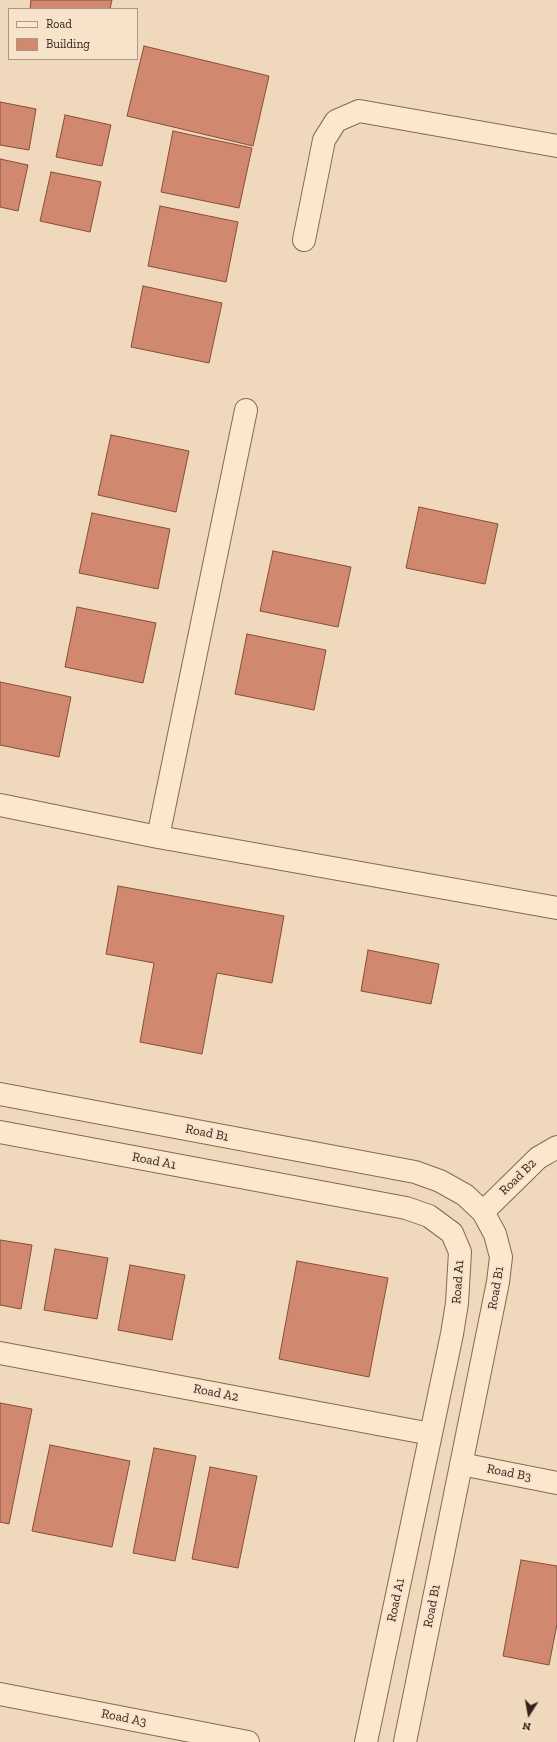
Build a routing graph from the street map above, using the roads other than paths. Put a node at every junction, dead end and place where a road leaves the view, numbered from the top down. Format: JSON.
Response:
{"nodes":[{"id":1,"x":557,"y":146,"type":"edge"},
{"id":2,"x":304,"y":240,"type":"dead end"},
{"id":3,"x":246,"y":410,"type":"dead end"},
{"id":4,"x":0,"y":805,"type":"edge"},
{"id":5,"x":158,"y":837,"type":"junction"},
{"id":6,"x":557,"y":908,"type":"edge"},
{"id":7,"x":0,"y":1094,"type":"edge"},
{"id":8,"x":0,"y":1132,"type":"edge"},
{"id":9,"x":557,"y":1147,"type":"edge"},
{"id":10,"x":483,"y":1212,"type":"junction"},
{"id":11,"x":0,"y":1353,"type":"edge"},
{"id":12,"x":431,"y":1434,"type":"junction"},
{"id":13,"x":461,"y":1464,"type":"junction"},
{"id":14,"x":557,"y":1483,"type":"edge"},
{"id":15,"x":0,"y":1694,"type":"edge"},
{"id":16,"x":248,"y":1742,"type":"edge"},
{"id":17,"x":366,"y":1742,"type":"edge"},
{"id":18,"x":405,"y":1742,"type":"edge"}],
"edges":[{"from":1,"to":2,"type":"street"},
{"from":3,"to":5,"type":"street"},
{"from":4,"to":5,"type":"street"},
{"from":5,"to":6,"type":"street"},
{"from":7,"to":10,"type":"street","name":"Road B1"},
{"from":8,"to":12,"type":"street","name":"Road A1"},
{"from":9,"to":10,"type":"street","name":"Road B2"},
{"from":10,"to":13,"type":"street","name":"Road B1"},
{"from":11,"to":12,"type":"street","name":"Road A2"},
{"from":12,"to":17,"type":"street","name":"Road A1"},
{"from":13,"to":14,"type":"street","name":"Road B3"},
{"from":13,"to":18,"type":"street","name":"Road B1"},
{"from":15,"to":16,"type":"street","name":"Road A3"}]}
